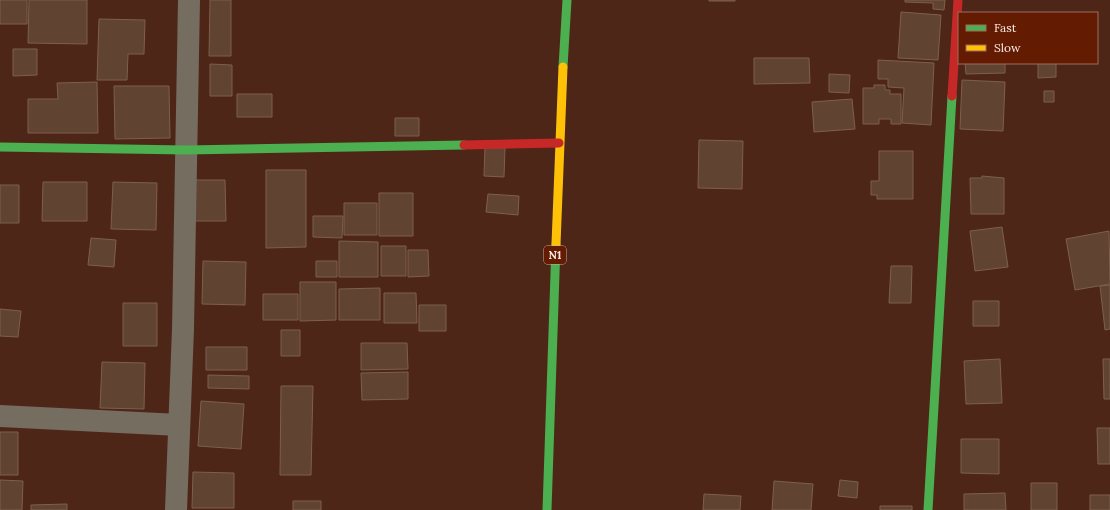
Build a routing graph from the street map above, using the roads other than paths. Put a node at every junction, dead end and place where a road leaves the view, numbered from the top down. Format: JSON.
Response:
{"nodes":[{"id":1,"x":190,"y":0,"type":"edge"},
{"id":2,"x":567,"y":0,"type":"edge"},
{"id":3,"x":958,"y":0,"type":"edge"},
{"id":4,"x":559,"y":143,"type":"junction"},
{"id":5,"x":0,"y":147,"type":"edge"},
{"id":6,"x":186,"y":150,"type":"junction"},
{"id":7,"x":0,"y":416,"type":"edge"},
{"id":8,"x":179,"y":424,"type":"junction"},
{"id":9,"x":176,"y":510,"type":"edge"},
{"id":10,"x":547,"y":510,"type":"edge"},
{"id":11,"x":928,"y":510,"type":"edge"}],
"edges":[{"from":1,"to":6,"type":"street"},
{"from":2,"to":4,"type":"main road","number":"N1"},
{"from":3,"to":11,"type":"main road"},
{"from":4,"to":6,"type":"main road"},
{"from":4,"to":10,"type":"main road","number":"N1"},
{"from":5,"to":6,"type":"main road"},
{"from":6,"to":8,"type":"street"},
{"from":7,"to":8,"type":"street"},
{"from":8,"to":9,"type":"street"}]}
